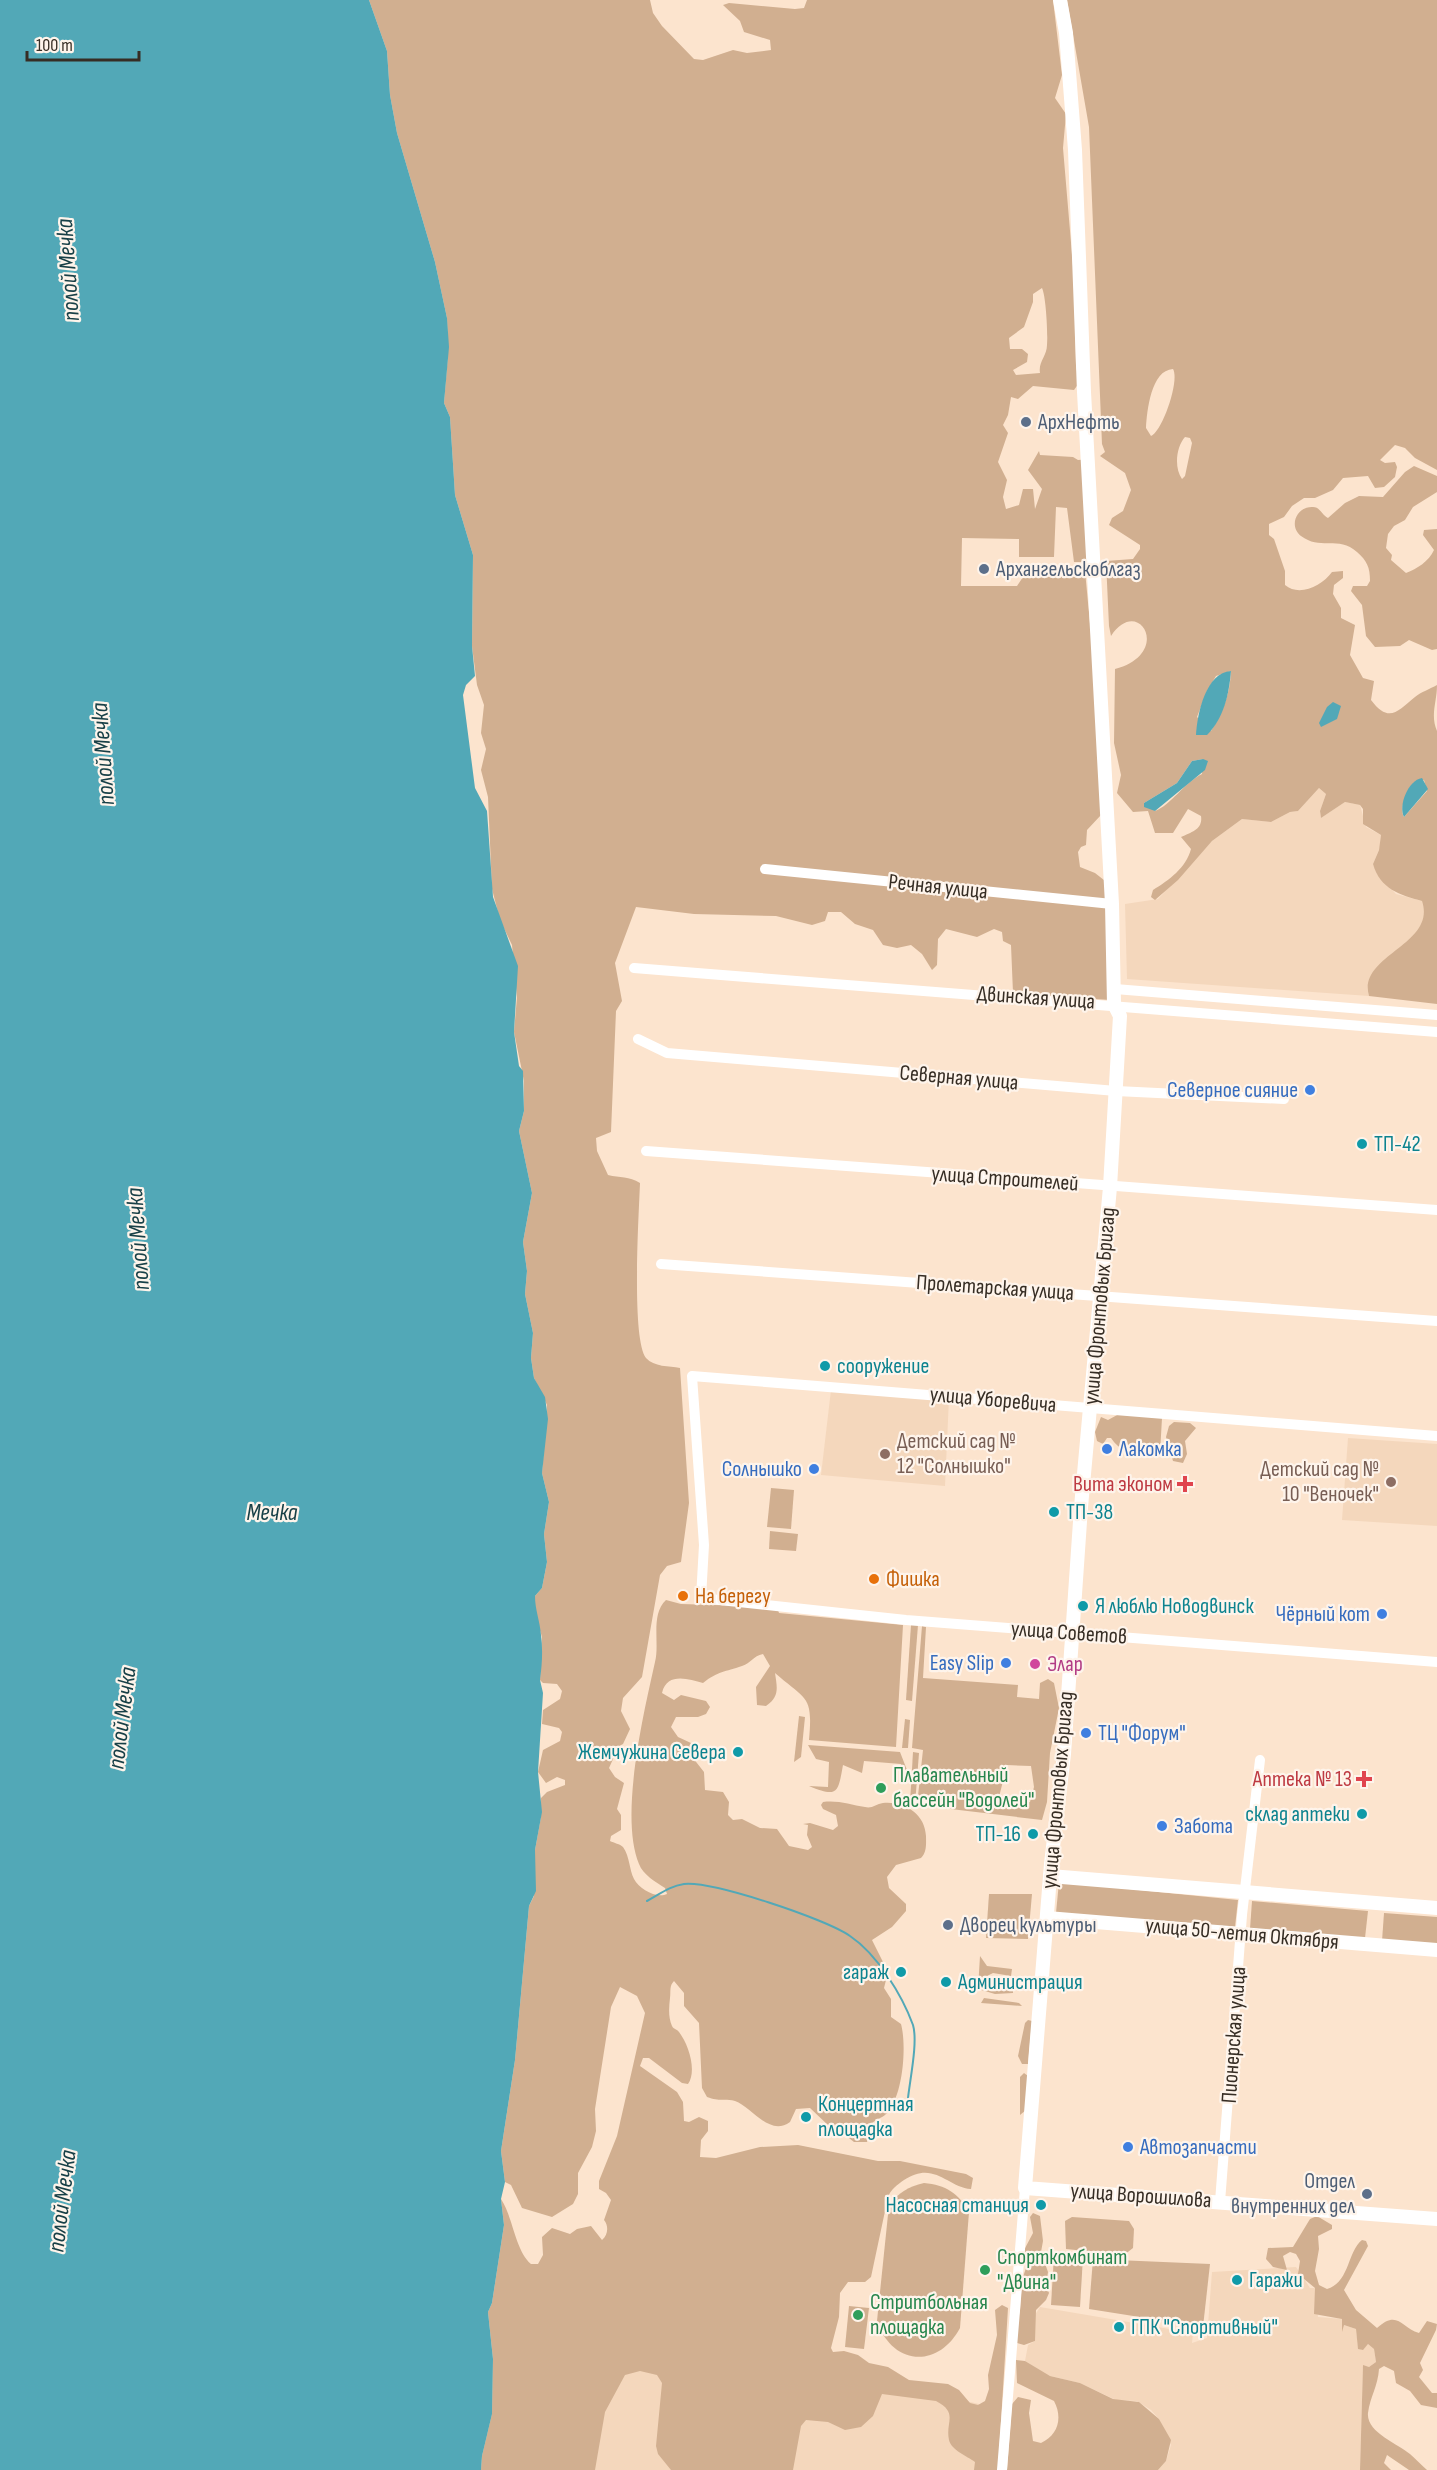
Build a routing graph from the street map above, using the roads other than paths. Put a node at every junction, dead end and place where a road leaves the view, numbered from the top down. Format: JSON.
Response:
{"nodes":[{"id":1,"x":1060,"y":0,"type":"edge"},
{"id":2,"x":765,"y":869,"type":"dead end"},
{"id":3,"x":1112,"y":904,"type":"junction"},
{"id":4,"x":634,"y":968,"type":"dead end"},
{"id":5,"x":1115,"y":989,"type":"junction"},
{"id":6,"x":1114,"y":1004,"type":"junction"},
{"id":7,"x":1437,"y":1015,"type":"edge"},
{"id":8,"x":1437,"y":1032,"type":"edge"},
{"id":9,"x":638,"y":1039,"type":"dead end"},
{"id":10,"x":1116,"y":1091,"type":"junction"},
{"id":11,"x":1284,"y":1099,"type":"dead end"},
{"id":12,"x":646,"y":1152,"type":"dead end"},
{"id":13,"x":1110,"y":1187,"type":"junction"},
{"id":14,"x":1437,"y":1209,"type":"edge"},
{"id":15,"x":661,"y":1264,"type":"dead end"},
{"id":16,"x":1100,"y":1296,"type":"junction"},
{"id":17,"x":1437,"y":1321,"type":"edge"},
{"id":18,"x":1091,"y":1408,"type":"junction"},
{"id":19,"x":1437,"y":1436,"type":"edge"},
{"id":20,"x":701,"y":1598,"type":"joint"},
{"id":21,"x":1072,"y":1633,"type":"junction"},
{"id":22,"x":1437,"y":1662,"type":"edge"},
{"id":23,"x":1260,"y":1760,"type":"dead end"},
{"id":24,"x":1050,"y":1876,"type":"junction"},
{"id":25,"x":1245,"y":1892,"type":"junction"},
{"id":26,"x":1437,"y":1908,"type":"edge"},
{"id":27,"x":1047,"y":1918,"type":"junction"},
{"id":28,"x":1241,"y":1934,"type":"junction"},
{"id":29,"x":1437,"y":1950,"type":"edge"},
{"id":30,"x":1025,"y":2188,"type":"junction"},
{"id":31,"x":1220,"y":2202,"type":"junction"},
{"id":32,"x":1437,"y":2219,"type":"edge"},
{"id":33,"x":1002,"y":2470,"type":"edge"}],
"edges":[{"from":1,"to":3,"type":"main road","name":"улица Фронтовых Бригад"},
{"from":2,"to":3,"type":"street","name":"Речная улица"},
{"from":3,"to":5,"type":"main road","name":"улица Фронтовых Бригад"},
{"from":4,"to":6,"type":"street","name":"Двинская улица"},
{"from":5,"to":6,"type":"main road","name":"улица Фронтовых Бригад"},
{"from":5,"to":7,"type":"street","name":"Двинская улица"},
{"from":6,"to":8,"type":"street","name":"Двинская улица"},
{"from":6,"to":10,"type":"main road","name":"улица Фронтовых Бригад"},
{"from":9,"to":10,"type":"street","name":"Северная улица"},
{"from":10,"to":11,"type":"street","name":"Северная улица"},
{"from":10,"to":13,"type":"main road","name":"улица Фронтовых Бригад"},
{"from":12,"to":13,"type":"street","name":"улица Строителей"},
{"from":13,"to":14,"type":"street","name":"улица Строителей"},
{"from":13,"to":16,"type":"main road","name":"улица Фронтовых Бригад"},
{"from":15,"to":16,"type":"street","name":"Пролетарская улица"},
{"from":16,"to":17,"type":"street","name":"Пролетарская улица"},
{"from":16,"to":18,"type":"main road","name":"улица Фронтовых Бригад"},
{"from":18,"to":19,"type":"street","name":"улица Уборевича"},
{"from":18,"to":20,"type":"street","name":"улица Уборевича"},
{"from":18,"to":21,"type":"main road","name":"улица Фронтовых Бригад"},
{"from":20,"to":21,"type":"street","name":"улица Советов"},
{"from":21,"to":22,"type":"street","name":"улица Советов"},
{"from":21,"to":24,"type":"main road","name":"улица Фронтовых Бригад"},
{"from":23,"to":25,"type":"street","name":"Пионерская улица"},
{"from":24,"to":25,"type":"main road","name":"улица 50-летия Октября"},
{"from":24,"to":27,"type":"main road","name":"улица Фронтовых Бригад"},
{"from":25,"to":26,"type":"main road","name":"улица 50-летия Октября"},
{"from":25,"to":28,"type":"street","name":"Пионерская улица"},
{"from":27,"to":28,"type":"main road","name":"улица 50-летия Октября"},
{"from":27,"to":30,"type":"main road","name":"улица Фронтовых Бригад"},
{"from":28,"to":29,"type":"main road","name":"улица 50-летия Октября"},
{"from":28,"to":31,"type":"street","name":"Пионерская улица"},
{"from":30,"to":31,"type":"main road","name":"улица Ворошилова"},
{"from":30,"to":33,"type":"street","name":"улица Фронтовых Бригад"},
{"from":31,"to":32,"type":"main road","name":"улица Ворошилова"}]}
